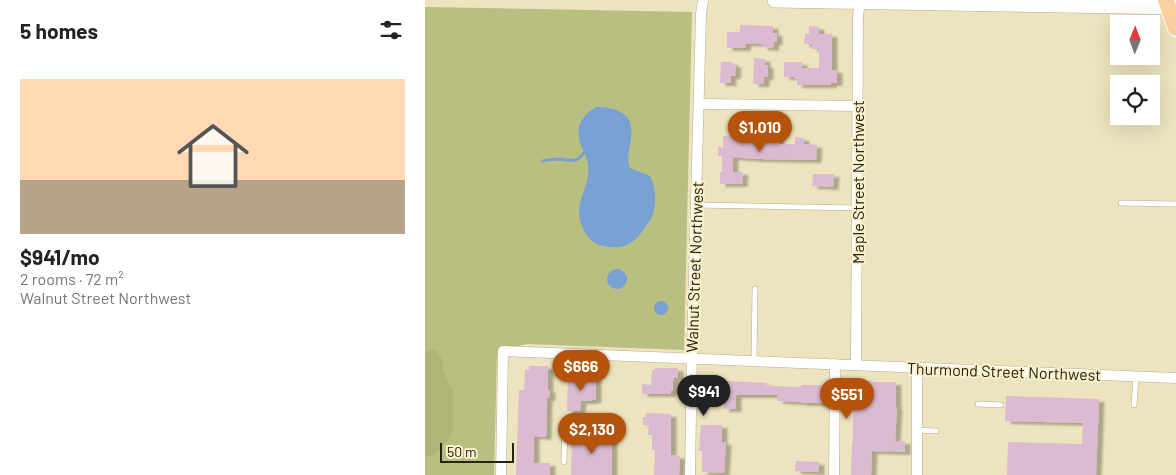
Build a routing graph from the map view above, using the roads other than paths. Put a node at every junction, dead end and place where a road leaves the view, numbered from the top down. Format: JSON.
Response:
{"nodes":[{"id":1,"x":703,"y":0,"type":"edge"},
{"id":2,"x":775,"y":0,"type":"edge"},
{"id":3,"x":860,"y":1,"type":"edge"},
{"id":4,"x":1068,"y":3,"type":"edge"},
{"id":5,"x":1093,"y":3,"type":"edge"},
{"id":6,"x":1171,"y":4,"type":"edge"},
{"id":7,"x":1176,"y":28,"type":"edge"},
{"id":8,"x":699,"y":104,"type":"junction"},
{"id":9,"x":858,"y":106,"type":"junction"},
{"id":10,"x":1121,"y":203,"type":"dead end"},
{"id":11,"x":1176,"y":204,"type":"edge"},
{"id":12,"x":696,"y":205,"type":"junction"},
{"id":13,"x":857,"y":208,"type":"junction"},
{"id":14,"x":755,"y":289,"type":"dead end"},
{"id":15,"x":692,"y":358,"type":"junction"},
{"id":16,"x":754,"y":361,"type":"junction"},
{"id":17,"x":835,"y":364,"type":"junction"},
{"id":18,"x":856,"y":365,"type":"junction"},
{"id":19,"x":917,"y":367,"type":"junction"},
{"id":20,"x":1136,"y":376,"type":"junction"},
{"id":21,"x":1176,"y":378,"type":"edge"},
{"id":22,"x":978,"y":404,"type":"dead end"},
{"id":23,"x":1001,"y":405,"type":"dead end"},
{"id":24,"x":1134,"y":405,"type":"dead end"},
{"id":25,"x":617,"y":430,"type":"dead end"},
{"id":26,"x":917,"y":430,"type":"junction"},
{"id":27,"x":936,"y":431,"type":"dead end"},
{"id":28,"x":564,"y":462,"type":"dead end"},
{"id":29,"x":501,"y":475,"type":"edge"},
{"id":30,"x":690,"y":475,"type":"edge"},
{"id":31,"x":834,"y":475,"type":"edge"},
{"id":32,"x":917,"y":475,"type":"edge"}],
"edges":[{"from":1,"to":8,"type":"street","name":"Walnut Street Northwest"},
{"from":2,"to":3,"type":"main road"},
{"from":3,"to":4,"type":"main road"},
{"from":3,"to":9,"type":"street","name":"Maple Street Northwest"},
{"from":4,"to":5,"type":"main road"},
{"from":5,"to":6,"type":"main road"},
{"from":6,"to":7,"type":"main road"},
{"from":8,"to":9,"type":"street"},
{"from":8,"to":12,"type":"street","name":"Walnut Street Northwest"},
{"from":9,"to":13,"type":"street","name":"Maple Street Northwest"},
{"from":10,"to":11,"type":"lane"},
{"from":12,"to":13,"type":"lane"},
{"from":12,"to":15,"type":"street","name":"Walnut Street Northwest"},
{"from":13,"to":18,"type":"street","name":"Maple Street Northwest"},
{"from":14,"to":16,"type":"lane"},
{"from":15,"to":16,"type":"street","name":"Thurmond Street Northwest"},
{"from":15,"to":29,"type":"street","name":"Thurmond Street Northwest"},
{"from":15,"to":30,"type":"street","name":"Walnut Street Northwest"},
{"from":16,"to":17,"type":"street","name":"Thurmond Street Northwest"},
{"from":17,"to":18,"type":"street","name":"Thurmond Street Northwest"},
{"from":17,"to":31,"type":"street"},
{"from":18,"to":19,"type":"street","name":"Thurmond Street Northwest"},
{"from":19,"to":20,"type":"street","name":"Thurmond Street Northwest"},
{"from":19,"to":26,"type":"street"},
{"from":20,"to":21,"type":"street","name":"Thurmond Street Northwest"},
{"from":20,"to":24,"type":"lane"},
{"from":22,"to":23,"type":"lane"},
{"from":25,"to":28,"type":"lane"},
{"from":26,"to":27,"type":"lane"},
{"from":26,"to":32,"type":"street"}]}
